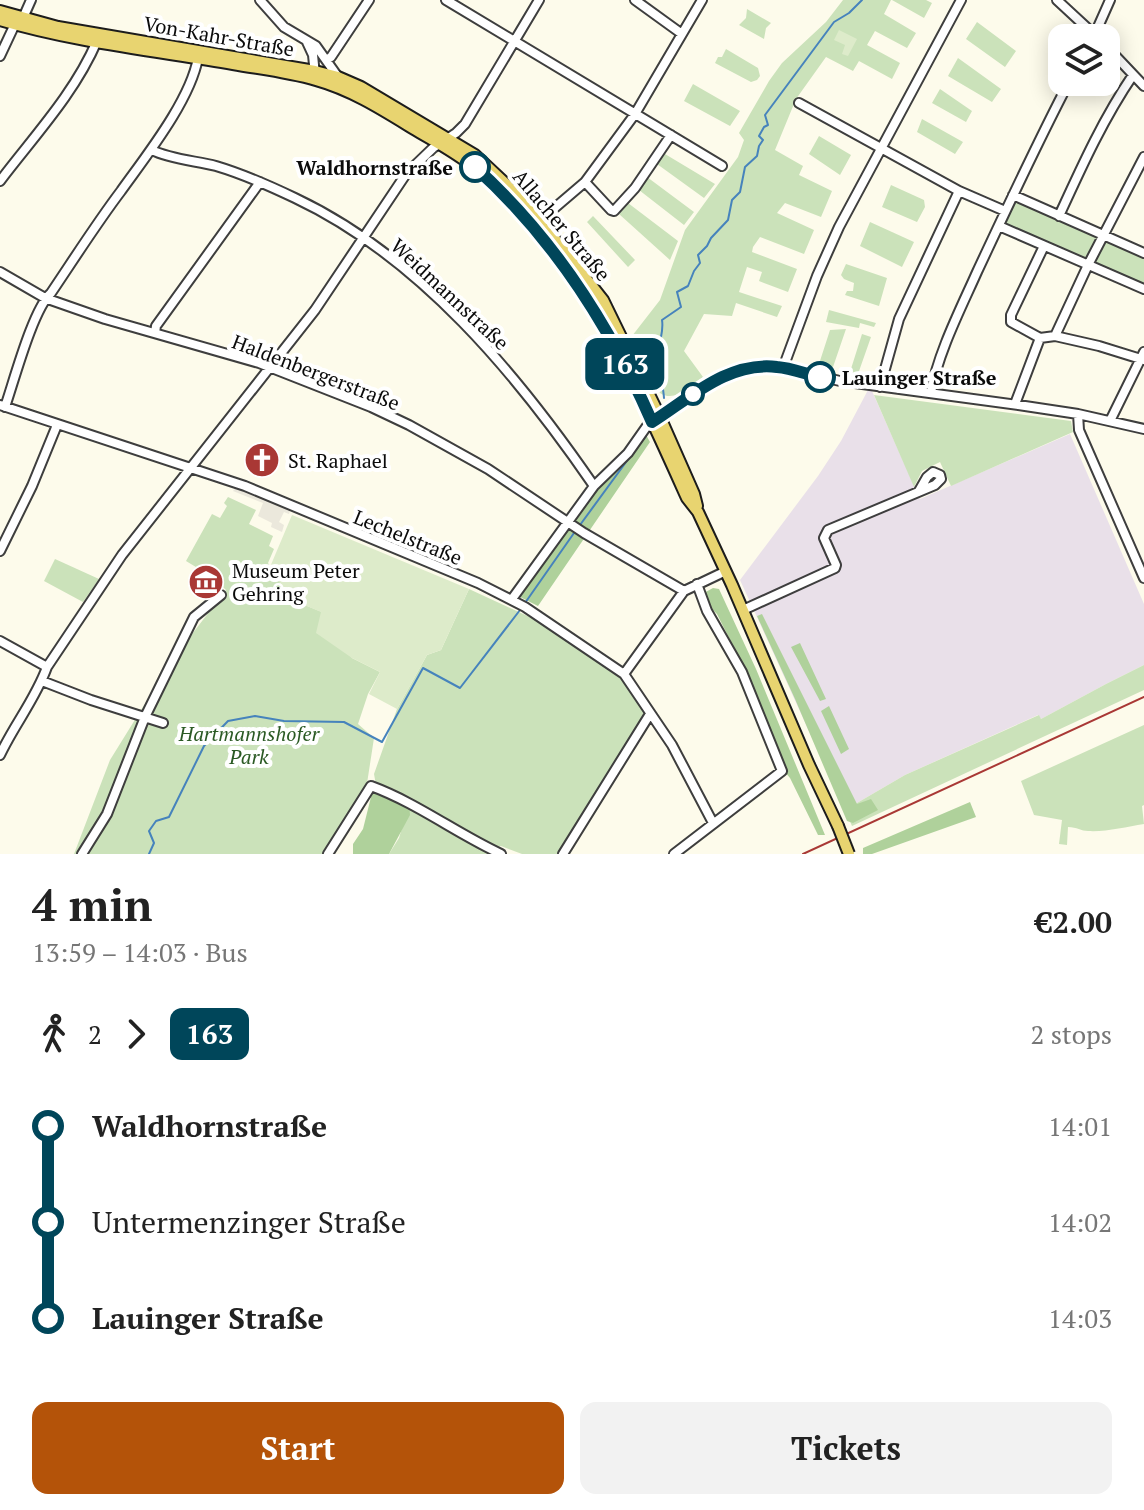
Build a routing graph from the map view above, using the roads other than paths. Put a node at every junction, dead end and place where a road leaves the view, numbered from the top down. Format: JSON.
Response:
{"nodes":[{"id":1,"x":31,"y":0,"type":"edge"},
{"id":2,"x":260,"y":0,"type":"edge"},
{"id":3,"x":369,"y":0,"type":"edge"},
{"id":4,"x":446,"y":0,"type":"edge"},
{"id":5,"x":539,"y":0,"type":"edge"},
{"id":6,"x":635,"y":0,"type":"edge"},
{"id":7,"x":702,"y":0,"type":"edge"},
{"id":8,"x":961,"y":0,"type":"edge"},
{"id":9,"x":1057,"y":0,"type":"edge"},
{"id":10,"x":1110,"y":0,"type":"edge"},
{"id":11,"x":0,"y":11,"type":"edge"},
{"id":12,"x":0,"y":20,"type":"edge"},
{"id":13,"x":19,"y":21,"type":"junction"},
{"id":14,"x":1082,"y":24,"type":"edge"},
{"id":15,"x":1100,"y":24,"type":"edge"},
{"id":16,"x":682,"y":34,"type":"junction"},
{"id":17,"x":97,"y":41,"type":"junction"},
{"id":18,"x":306,"y":41,"type":"junction"},
{"id":19,"x":515,"y":41,"type":"junction"},
{"id":20,"x":0,"y":56,"type":"edge"},
{"id":21,"x":198,"y":58,"type":"junction"},
{"id":22,"x":326,"y":60,"type":"junction"},
{"id":23,"x":1120,"y":61,"type":"edge"},
{"id":24,"x":1133,"y":75,"type":"junction"},
{"id":25,"x":316,"y":76,"type":"junction"},
{"id":26,"x":336,"y":81,"type":"junction"},
{"id":27,"x":1144,"y":86,"type":"edge"},
{"id":28,"x":1062,"y":96,"type":"edge"},
{"id":29,"x":799,"y":103,"type":"dead end"},
{"id":30,"x":635,"y":114,"type":"junction"},
{"id":31,"x":671,"y":135,"type":"junction"},
{"id":32,"x":444,"y":141,"type":"junction"},
{"id":33,"x":880,"y":149,"type":"junction"},
{"id":34,"x":152,"y":150,"type":"junction"},
{"id":35,"x":1144,"y":157,"type":"edge"},
{"id":36,"x":722,"y":166,"type":"dead end"},
{"id":37,"x":0,"y":181,"type":"edge"},
{"id":38,"x":260,"y":182,"type":"junction"},
{"id":39,"x":585,"y":182,"type":"junction"},
{"id":40,"x":959,"y":191,"type":"junction"},
{"id":41,"x":1013,"y":195,"type":"junction"},
{"id":42,"x":1005,"y":211,"type":"junction"},
{"id":43,"x":1059,"y":216,"type":"junction"},
{"id":44,"x":537,"y":223,"type":"junction"},
{"id":45,"x":999,"y":226,"type":"junction"},
{"id":46,"x":1104,"y":235,"type":"junction"},
{"id":47,"x":364,"y":237,"type":"junction"},
{"id":48,"x":1044,"y":246,"type":"junction"},
{"id":49,"x":1144,"y":253,"type":"edge"},
{"id":50,"x":1088,"y":265,"type":"junction"},
{"id":51,"x":0,"y":272,"type":"edge"},
{"id":52,"x":1144,"y":289,"type":"edge"},
{"id":53,"x":45,"y":298,"type":"junction"},
{"id":54,"x":155,"y":333,"type":"junction"},
{"id":55,"x":1055,"y":336,"type":"junction"},
{"id":56,"x":1040,"y":338,"type":"junction"},
{"id":57,"x":1143,"y":357,"type":"edge"},
{"id":58,"x":271,"y":367,"type":"junction"},
{"id":59,"x":783,"y":368,"type":"junction"},
{"id":60,"x":880,"y":387,"type":"junction"},
{"id":61,"x":931,"y":393,"type":"junction"},
{"id":62,"x":1015,"y":404,"type":"junction"},
{"id":63,"x":3,"y":406,"type":"edge"},
{"id":64,"x":1078,"y":414,"type":"junction"},
{"id":65,"x":656,"y":419,"type":"junction"},
{"id":66,"x":1110,"y":421,"type":"junction"},
{"id":67,"x":57,"y":425,"type":"junction"},
{"id":68,"x":1144,"y":429,"type":"edge"},
{"id":69,"x":191,"y":468,"type":"junction"},
{"id":70,"x":594,"y":486,"type":"junction"},
{"id":71,"x":919,"y":491,"type":"dead end"},
{"id":72,"x":568,"y":523,"type":"junction"},
{"id":73,"x":5,"y":532,"type":"edge"},
{"id":74,"x":0,"y":551,"type":"edge"},
{"id":75,"x":726,"y":571,"type":"junction"},
{"id":76,"x":1144,"y":578,"type":"edge"},
{"id":77,"x":697,"y":584,"type":"junction"},
{"id":78,"x":684,"y":591,"type":"junction"},
{"id":79,"x":221,"y":595,"type":"dead end"},
{"id":80,"x":512,"y":599,"type":"junction"},
{"id":81,"x":743,"y":610,"type":"junction"},
{"id":82,"x":0,"y":641,"type":"edge"},
{"id":83,"x":47,"y":667,"type":"junction"},
{"id":84,"x":624,"y":674,"type":"junction"},
{"id":85,"x":42,"y":681,"type":"junction"},
{"id":86,"x":650,"y":714,"type":"junction"},
{"id":87,"x":145,"y":717,"type":"junction"},
{"id":88,"x":163,"y":723,"type":"dead end"},
{"id":89,"x":0,"y":755,"type":"edge"},
{"id":90,"x":713,"y":823,"type":"junction"},
{"id":91,"x":82,"y":854,"type":"edge"},
{"id":92,"x":328,"y":854,"type":"edge"},
{"id":93,"x":501,"y":854,"type":"edge"},
{"id":94,"x":563,"y":854,"type":"edge"},
{"id":95,"x":674,"y":854,"type":"edge"},
{"id":96,"x":849,"y":854,"type":"edge"}],
"edges":[{"from":1,"to":13,"type":"street"},
{"from":2,"to":18,"type":"street","name":"Allacher Straße"},
{"from":3,"to":22,"type":"street"},
{"from":4,"to":19,"type":"street"},
{"from":5,"to":19,"type":"street"},
{"from":6,"to":16,"type":"street"},
{"from":7,"to":16,"type":"street"},
{"from":8,"to":33,"type":"street"},
{"from":9,"to":14,"type":"street"},
{"from":10,"to":15,"type":"street"},
{"from":11,"to":13,"type":"main road","name":"Von-Kahr-Straße"},
{"from":12,"to":13,"type":"main road","name":"Von-Kahr-Straße"},
{"from":13,"to":17,"type":"main road","name":"Von-Kahr-Straße"},
{"from":13,"to":20,"type":"street"},
{"from":13,"to":25,"type":"main road","name":"Von-Kahr-Straße"},
{"from":16,"to":30,"type":"street"},
{"from":17,"to":21,"type":"main road","name":"Von-Kahr-Straße"},
{"from":17,"to":37,"type":"street"},
{"from":18,"to":22,"type":"street","name":"Allacher Straße"},
{"from":18,"to":25,"type":"street"},
{"from":19,"to":30,"type":"street"},
{"from":19,"to":32,"type":"street"},
{"from":21,"to":25,"type":"main road","name":"Von-Kahr-Straße"},
{"from":21,"to":34,"type":"street"},
{"from":22,"to":26,"type":"street","name":"Allacher Straße"},
{"from":23,"to":24,"type":"street"},
{"from":24,"to":27,"type":"street"},
{"from":24,"to":43,"type":"street"},
{"from":25,"to":26,"type":"main road","name":"Von-Kahr-Straße"},
{"from":26,"to":32,"type":"main road","name":"Allacher Straße"},
{"from":28,"to":41,"type":"street"},
{"from":29,"to":33,"type":"street"},
{"from":30,"to":31,"type":"street"},
{"from":30,"to":39,"type":"street"},
{"from":31,"to":36,"type":"street"},
{"from":31,"to":39,"type":"street"},
{"from":32,"to":44,"type":"main road","name":"Allacher Straße"},
{"from":32,"to":47,"type":"street"},
{"from":33,"to":40,"type":"street"},
{"from":33,"to":59,"type":"street"},
{"from":34,"to":38,"type":"street","name":"Weidmannstraße"},
{"from":34,"to":53,"type":"street"},
{"from":35,"to":46,"type":"street"},
{"from":38,"to":47,"type":"street","name":"Weidmannstraße"},
{"from":38,"to":54,"type":"street"},
{"from":39,"to":44,"type":"street"},
{"from":40,"to":42,"type":"street"},
{"from":40,"to":60,"type":"street"},
{"from":41,"to":42,"type":"street"},
{"from":41,"to":43,"type":"street"},
{"from":42,"to":45,"type":"street"},
{"from":43,"to":46,"type":"street"},
{"from":44,"to":65,"type":"main road","name":"Allacher Straße"},
{"from":45,"to":48,"type":"street"},
{"from":45,"to":61,"type":"street"},
{"from":46,"to":49,"type":"street"},
{"from":46,"to":50,"type":"street"},
{"from":47,"to":58,"type":"street"},
{"from":47,"to":70,"type":"street","name":"Weidmannstraße"},
{"from":48,"to":50,"type":"street"},
{"from":48,"to":56,"type":"street"},
{"from":50,"to":52,"type":"street"},
{"from":50,"to":55,"type":"street"},
{"from":51,"to":53,"type":"street","name":"Haldenbergerstraße"},
{"from":53,"to":54,"type":"street","name":"Haldenbergerstraße"},
{"from":53,"to":63,"type":"street"},
{"from":54,"to":58,"type":"street","name":"Haldenbergerstraße"},
{"from":55,"to":56,"type":"street"},
{"from":55,"to":57,"type":"street"},
{"from":56,"to":62,"type":"street"},
{"from":57,"to":66,"type":"street"},
{"from":58,"to":69,"type":"street"},
{"from":58,"to":72,"type":"street","name":"Haldenbergerstraße"},
{"from":59,"to":60,"type":"street"},
{"from":59,"to":65,"type":"street"},
{"from":60,"to":61,"type":"street"},
{"from":61,"to":62,"type":"street"},
{"from":62,"to":64,"type":"street"},
{"from":63,"to":67,"type":"street","name":"Lechelstraße"},
{"from":64,"to":66,"type":"street"},
{"from":64,"to":76,"type":"street"},
{"from":65,"to":70,"type":"street"},
{"from":65,"to":75,"type":"main road","name":"Allacher Straße"},
{"from":66,"to":68,"type":"street"},
{"from":67,"to":69,"type":"street","name":"Lechelstraße"},
{"from":67,"to":73,"type":"street"},
{"from":69,"to":80,"type":"street","name":"Lechelstraße"},
{"from":69,"to":83,"type":"street"},
{"from":70,"to":72,"type":"street"},
{"from":71,"to":81,"type":"street"},
{"from":72,"to":78,"type":"street","name":"Haldenbergerstraße"},
{"from":72,"to":80,"type":"street"},
{"from":73,"to":74,"type":"street"},
{"from":75,"to":77,"type":"street"},
{"from":75,"to":81,"type":"main road","name":"Allacher Straße"},
{"from":77,"to":78,"type":"street"},
{"from":77,"to":90,"type":"street"},
{"from":78,"to":84,"type":"street"},
{"from":79,"to":87,"type":"street"},
{"from":80,"to":84,"type":"street","name":"Lechelstraße"},
{"from":81,"to":96,"type":"main road","name":"Allacher Straße","bridge":true},
{"from":82,"to":83,"type":"street"},
{"from":83,"to":85,"type":"street"},
{"from":84,"to":86,"type":"street","name":"Lechelstraße"},
{"from":85,"to":87,"type":"street"},
{"from":85,"to":89,"type":"street"},
{"from":86,"to":90,"type":"street","name":"Lechelstraße"},
{"from":86,"to":94,"type":"street"},
{"from":87,"to":88,"type":"street"},
{"from":87,"to":91,"type":"street"},
{"from":90,"to":95,"type":"street"},
{"from":92,"to":93,"type":"street"}]}
